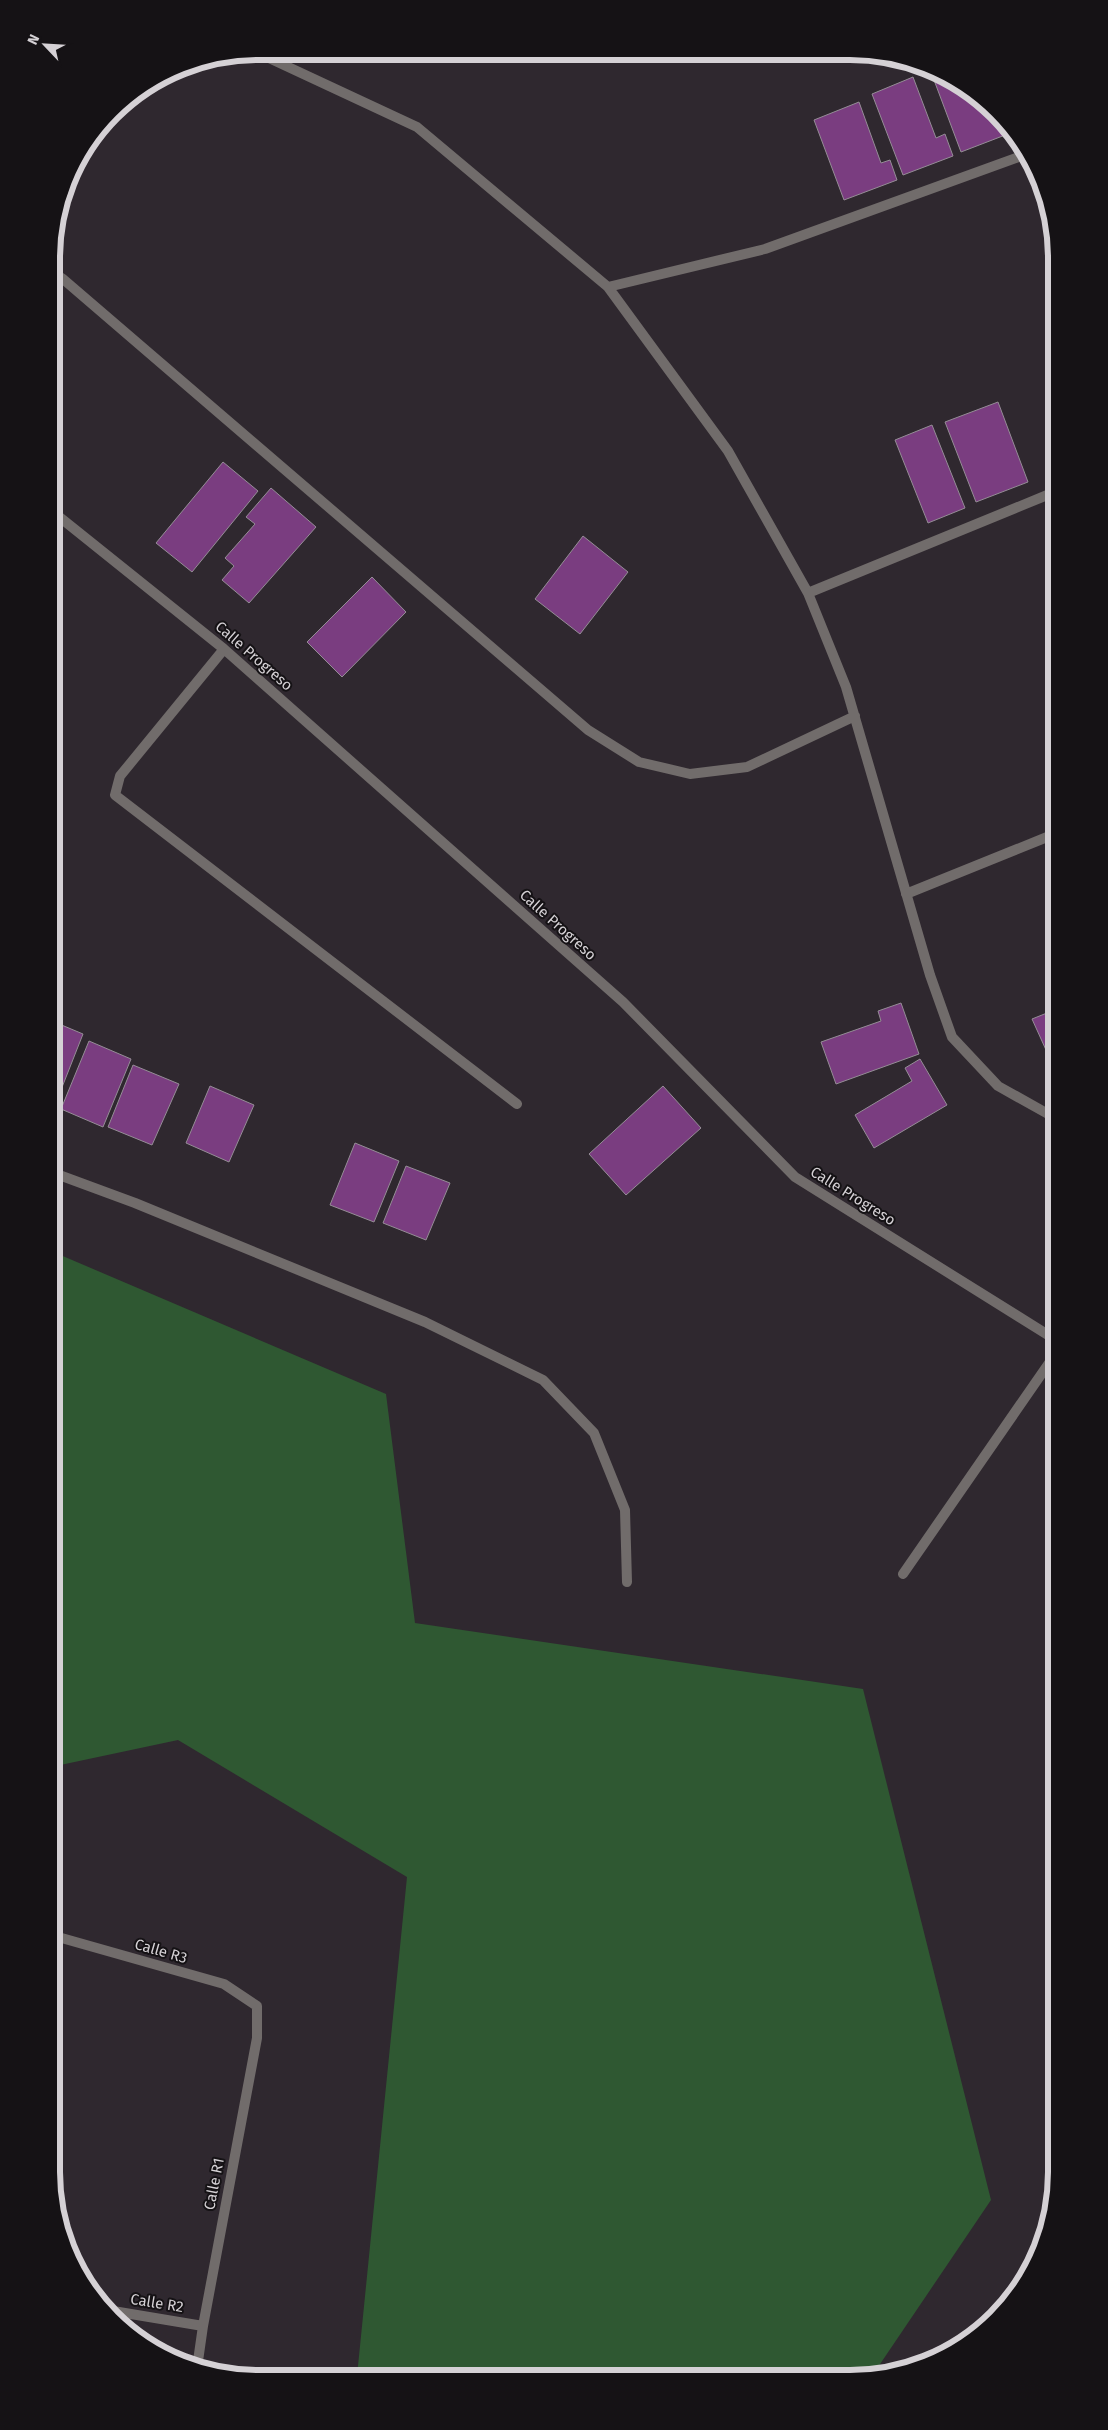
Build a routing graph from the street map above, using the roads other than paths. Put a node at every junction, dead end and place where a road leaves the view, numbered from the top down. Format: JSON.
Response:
{"nodes":[{"id":1,"x":273,"y":60,"type":"edge"},
{"id":2,"x":1020,"y":156,"type":"edge"},
{"id":3,"x":60,"y":278,"type":"edge"},
{"id":4,"x":608,"y":287,"type":"junction"},
{"id":5,"x":1048,"y":494,"type":"edge"},
{"id":6,"x":60,"y":516,"type":"edge"},
{"id":7,"x":808,"y":593,"type":"junction"},
{"id":8,"x":224,"y":649,"type":"junction"},
{"id":9,"x":855,"y":716,"type":"junction"},
{"id":10,"x":1048,"y":836,"type":"edge"},
{"id":11,"x":906,"y":894,"type":"junction"},
{"id":12,"x":517,"y":1104,"type":"dead end"},
{"id":13,"x":1048,"y":1114,"type":"edge"},
{"id":14,"x":60,"y":1175,"type":"edge"},
{"id":15,"x":1048,"y":1335,"type":"edge"},
{"id":16,"x":1048,"y":1365,"type":"edge"},
{"id":17,"x":903,"y":1574,"type":"dead end"},
{"id":18,"x":627,"y":1582,"type":"dead end"},
{"id":19,"x":60,"y":1938,"type":"edge"},
{"id":20,"x":257,"y":2006,"type":"joint"},
{"id":21,"x":118,"y":2312,"type":"edge"},
{"id":22,"x":203,"y":2326,"type":"junction"},
{"id":23,"x":198,"y":2361,"type":"edge"}],
"edges":[{"from":1,"to":4,"type":"street"},
{"from":2,"to":4,"type":"street"},
{"from":3,"to":9,"type":"street"},
{"from":4,"to":7,"type":"street"},
{"from":5,"to":7,"type":"street"},
{"from":6,"to":8,"type":"street","name":"Calle Progreso"},
{"from":7,"to":9,"type":"street"},
{"from":8,"to":12,"type":"street"},
{"from":8,"to":15,"type":"street","name":"Calle Progreso"},
{"from":9,"to":11,"type":"street"},
{"from":10,"to":11,"type":"street"},
{"from":11,"to":13,"type":"street"},
{"from":14,"to":18,"type":"street"},
{"from":16,"to":17,"type":"street"},
{"from":19,"to":20,"type":"street","name":"Calle R3"},
{"from":20,"to":22,"type":"street","name":"Calle R1"},
{"from":21,"to":22,"type":"street","name":"Calle R2"},
{"from":22,"to":23,"type":"street","name":"Calle R1"}]}
